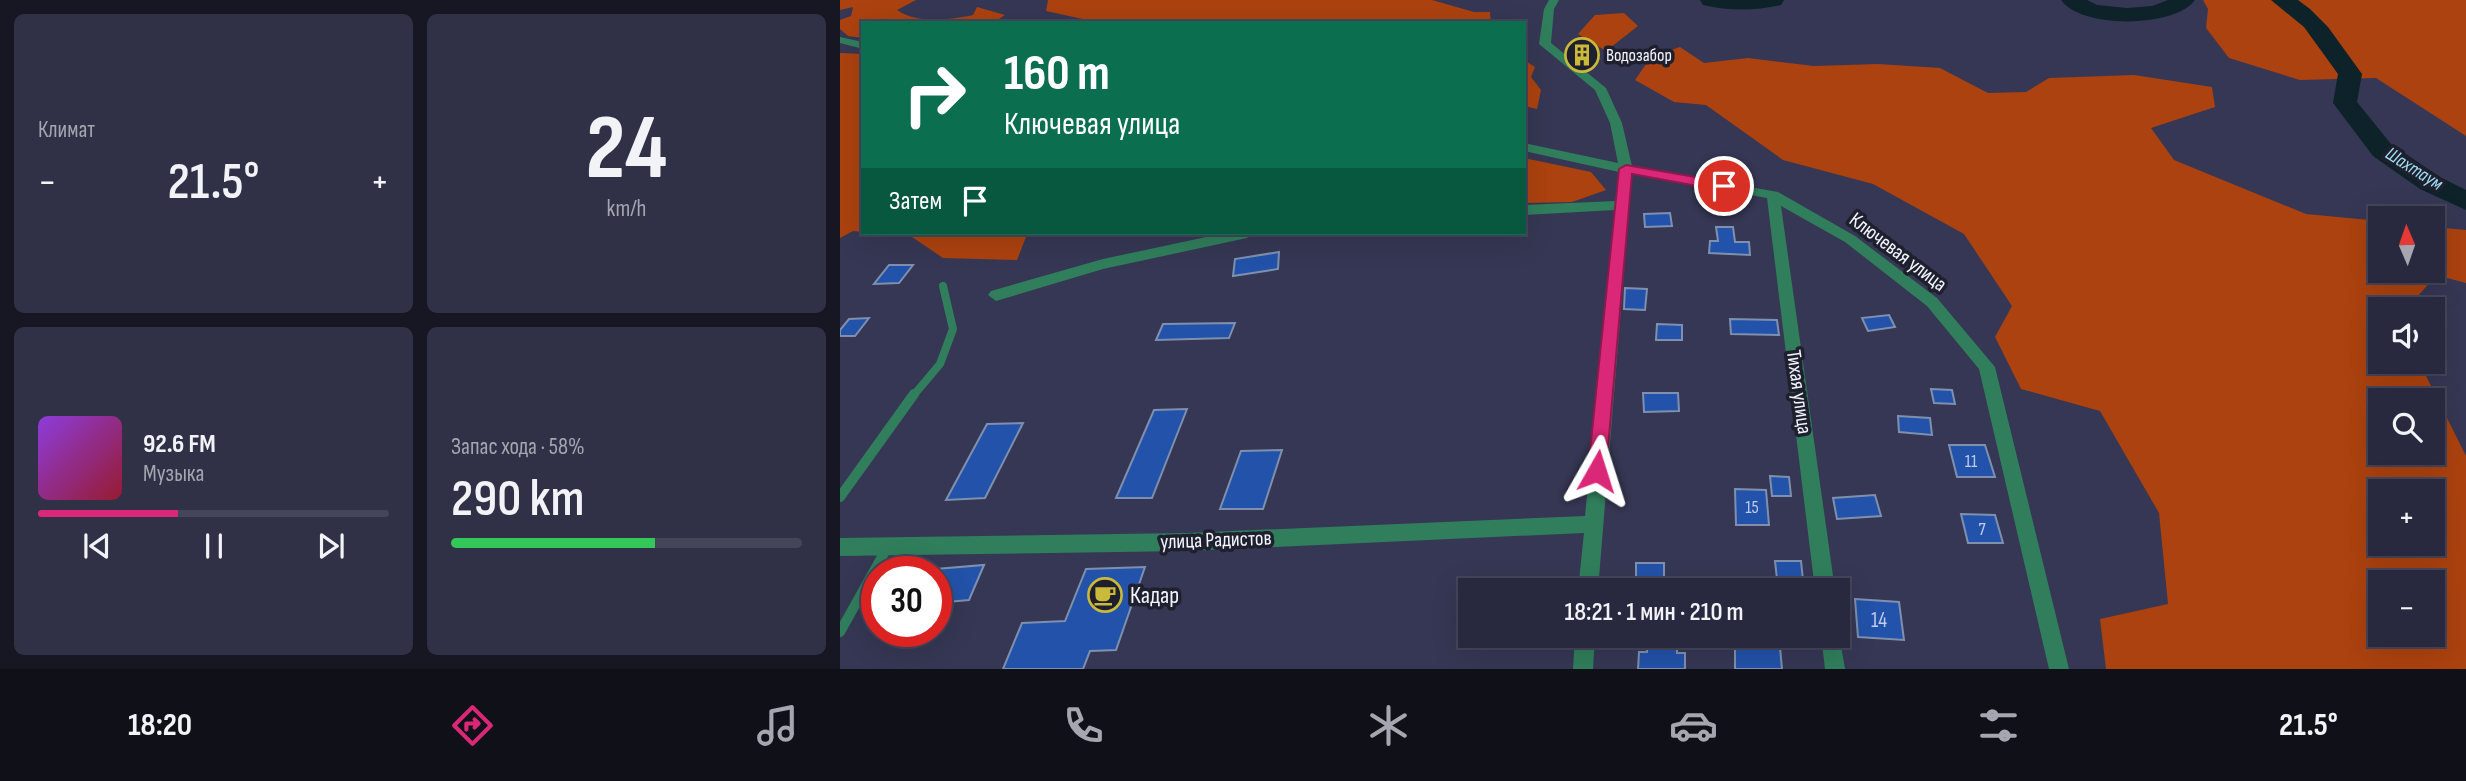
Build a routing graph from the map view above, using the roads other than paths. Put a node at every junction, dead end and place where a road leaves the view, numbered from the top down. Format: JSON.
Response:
{"nodes":[{"id":1,"x":1554,"y":0,"type":"edge"},
{"id":2,"x":840,"y":40,"type":"edge"},
{"id":3,"x":861,"y":45,"type":"edge"},
{"id":4,"x":1526,"y":146,"type":"edge"},
{"id":5,"x":1626,"y":169,"type":"junction"},
{"id":6,"x":1773,"y":195,"type":"junction"},
{"id":7,"x":1622,"y":205,"type":"junction"},
{"id":8,"x":1526,"y":211,"type":"edge"},
{"id":9,"x":1229,"y":235,"type":"edge"},
{"id":10,"x":943,"y":286,"type":"dead end"},
{"id":11,"x":996,"y":295,"type":"dead end"},
{"id":12,"x":840,"y":497,"type":"edge"},
{"id":13,"x":1592,"y":524,"type":"junction"},
{"id":14,"x":888,"y":546,"type":"junction"},
{"id":15,"x":840,"y":547,"type":"edge"},
{"id":16,"x":1589,"y":578,"type":"edge"},
{"id":17,"x":1823,"y":578,"type":"edge"},
{"id":18,"x":840,"y":632,"type":"edge"},
{"id":19,"x":1584,"y":648,"type":"edge"},
{"id":20,"x":1833,"y":648,"type":"edge"},
{"id":21,"x":1583,"y":669,"type":"edge"},
{"id":22,"x":1835,"y":669,"type":"edge"},
{"id":23,"x":2059,"y":669,"type":"edge"}],
"edges":[{"from":1,"to":5,"type":"street"},
{"from":2,"to":3,"type":"street"},
{"from":4,"to":5,"type":"street","name":"Ключевая улица"},
{"from":5,"to":6,"type":"street","name":"Ключевая улица"},
{"from":5,"to":7,"type":"street"},
{"from":6,"to":17,"type":"street","name":"Тихая улица"},
{"from":6,"to":23,"type":"street","name":"Ключевая улица"},
{"from":7,"to":8,"type":"street"},
{"from":7,"to":13,"type":"street"},
{"from":9,"to":11,"type":"street"},
{"from":10,"to":12,"type":"lane"},
{"from":13,"to":14,"type":"street","name":"улица Радистов"},
{"from":13,"to":16,"type":"street"},
{"from":14,"to":15,"type":"street","name":"улица Радистов"},
{"from":14,"to":18,"type":"lane"},
{"from":19,"to":21,"type":"street"},
{"from":20,"to":22,"type":"street"}]}
